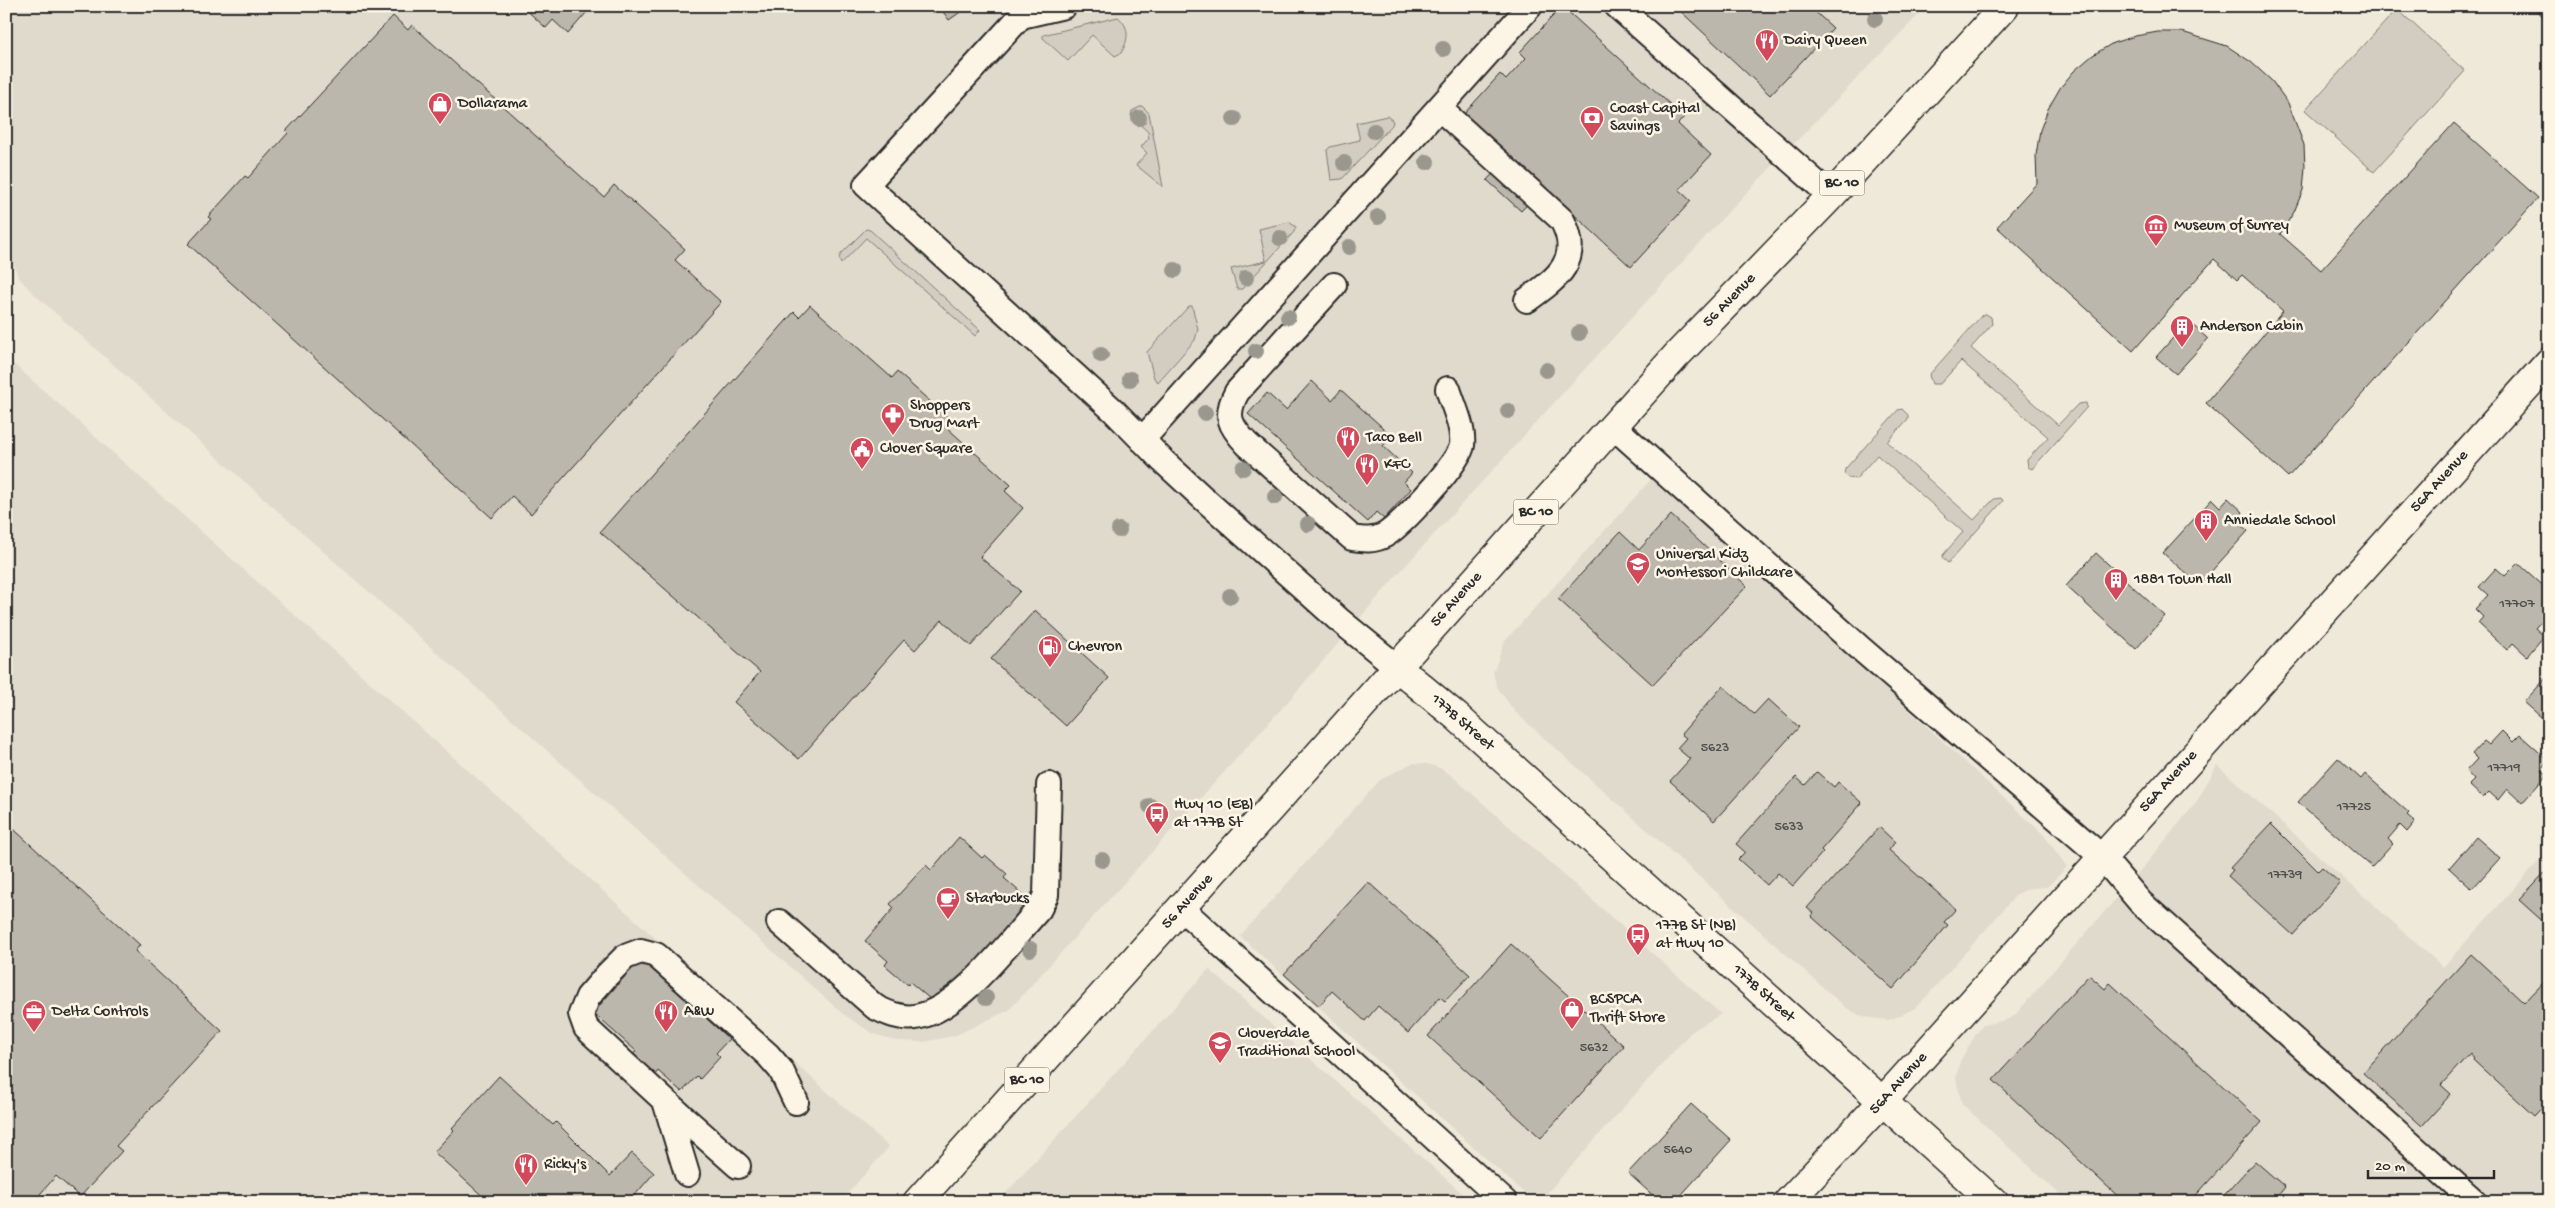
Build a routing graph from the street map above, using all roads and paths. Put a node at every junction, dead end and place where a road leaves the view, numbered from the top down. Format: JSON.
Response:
{"nodes":[{"id":1,"x":1064,"y":6,"type":"edge"},
{"id":2,"x":1530,"y":6,"type":"edge"},
{"id":3,"x":1617,"y":6,"type":"edge"},
{"id":4,"x":2005,"y":6,"type":"edge"},
{"id":5,"x":1439,"y":108,"type":"junction"},
{"id":6,"x":1831,"y":196,"type":"junction"},
{"id":7,"x":1334,"y":285,"type":"dead end"},
{"id":8,"x":1528,"y":300,"type":"dead end"},
{"id":9,"x":2549,"y":362,"type":"edge"},
{"id":10,"x":1448,"y":389,"type":"dead end"},
{"id":11,"x":1613,"y":426,"type":"junction"},
{"id":12,"x":1142,"y":440,"type":"junction"},
{"id":13,"x":1397,"y":667,"type":"junction"},
{"id":14,"x":1049,"y":785,"type":"dead end"},
{"id":15,"x":2102,"y":857,"type":"junction"},
{"id":16,"x":1182,"y":909,"type":"junction"},
{"id":17,"x":779,"y":922,"type":"dead end"},
{"id":18,"x":665,"y":1101,"type":"junction"},
{"id":19,"x":796,"y":1102,"type":"dead end"},
{"id":20,"x":1882,"y":1102,"type":"junction"},
{"id":21,"x":738,"y":1166,"type":"dead end"},
{"id":22,"x":686,"y":1174,"type":"dead end"},
{"id":23,"x":918,"y":1202,"type":"edge"},
{"id":24,"x":1504,"y":1202,"type":"edge"},
{"id":25,"x":1788,"y":1202,"type":"edge"},
{"id":26,"x":1994,"y":1202,"type":"edge"},
{"id":27,"x":2475,"y":1202,"type":"edge"}],
"edges":[{"from":1,"to":12,"type":"lane"},
{"from":2,"to":5,"type":"lane"},
{"from":3,"to":6,"type":"lane"},
{"from":4,"to":6,"type":"main road","name":"56 Avenue","number":"BC 10"},
{"from":5,"to":8,"type":"lane"},
{"from":5,"to":12,"type":"lane"},
{"from":6,"to":11,"type":"main road","name":"56 Avenue","number":"BC 10"},
{"from":7,"to":10,"type":"lane"},
{"from":9,"to":15,"type":"main road","name":"56A Avenue"},
{"from":11,"to":13,"type":"main road","name":"56 Avenue","number":"BC 10"},
{"from":11,"to":15,"type":"lane"},
{"from":12,"to":13,"type":"lane"},
{"from":13,"to":16,"type":"main road","name":"56 Avenue","number":"BC 10"},
{"from":13,"to":20,"type":"main road","name":"177B Street"},
{"from":14,"to":17,"type":"lane"},
{"from":15,"to":20,"type":"main road","name":"56A Avenue"},
{"from":15,"to":27,"type":"lane"},
{"from":16,"to":23,"type":"main road","name":"56 Avenue","number":"BC 10"},
{"from":16,"to":24,"type":"lane"},
{"from":18,"to":19,"type":"lane"},
{"from":18,"to":21,"type":"lane"},
{"from":18,"to":22,"type":"lane"},
{"from":20,"to":25,"type":"main road","name":"56A Avenue"},
{"from":20,"to":26,"type":"main road","name":"177B Street"}]}
